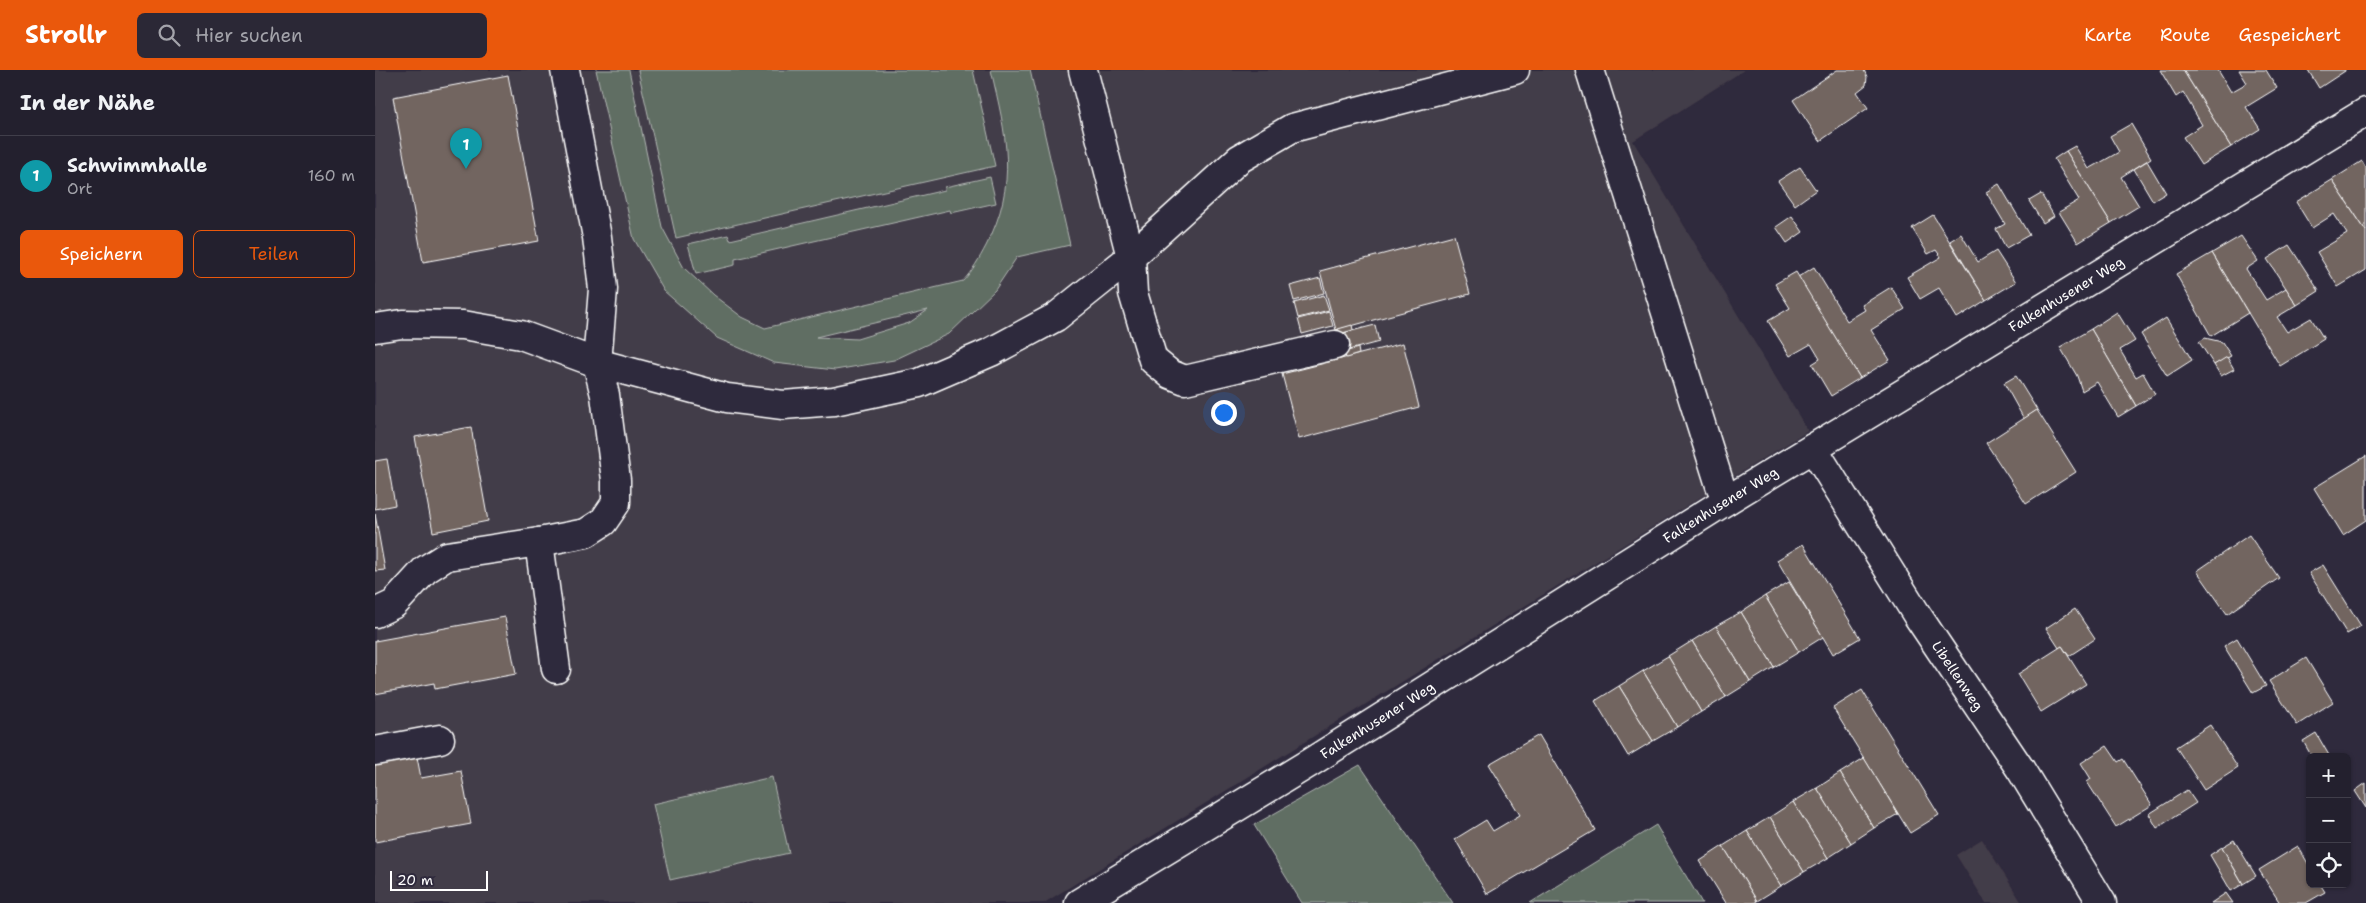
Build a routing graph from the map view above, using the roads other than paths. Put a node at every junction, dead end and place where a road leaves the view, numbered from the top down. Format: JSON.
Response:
{"nodes":[{"id":1,"x":565,"y":70,"type":"edge"},
{"id":2,"x":1083,"y":70,"type":"edge"},
{"id":3,"x":1515,"y":70,"type":"edge"},
{"id":4,"x":1590,"y":70,"type":"edge"},
{"id":5,"x":2366,"y":112,"type":"edge"},
{"id":6,"x":1131,"y":257,"type":"junction"},
{"id":7,"x":375,"y":328,"type":"edge"},
{"id":8,"x":1335,"y":345,"type":"dead end"},
{"id":9,"x":597,"y":363,"type":"junction"},
{"id":10,"x":1813,"y":448,"type":"junction"},
{"id":11,"x":1727,"y":500,"type":"junction"},
{"id":12,"x":539,"y":542,"type":"junction"},
{"id":13,"x":375,"y":613,"type":"edge"},
{"id":14,"x":556,"y":669,"type":"dead end"},
{"id":15,"x":440,"y":739,"type":"dead end"},
{"id":16,"x":375,"y":751,"type":"edge"},
{"id":17,"x":1079,"y":903,"type":"edge"},
{"id":18,"x":2102,"y":903,"type":"edge"}],
"edges":[{"from":1,"to":9,"type":"street"},
{"from":2,"to":6,"type":"street"},
{"from":3,"to":6,"type":"street"},
{"from":4,"to":11,"type":"street"},
{"from":5,"to":10,"type":"street","name":"Falkenhusener Weg"},
{"from":6,"to":8,"type":"street"},
{"from":6,"to":9,"type":"street"},
{"from":7,"to":9,"type":"street"},
{"from":9,"to":12,"type":"street"},
{"from":10,"to":11,"type":"street","name":"Falkenhusener Weg"},
{"from":10,"to":18,"type":"street","name":"Libellenweg"},
{"from":11,"to":17,"type":"street","name":"Falkenhusener Weg"},
{"from":12,"to":13,"type":"street"},
{"from":12,"to":14,"type":"street"},
{"from":15,"to":16,"type":"street"}]}
